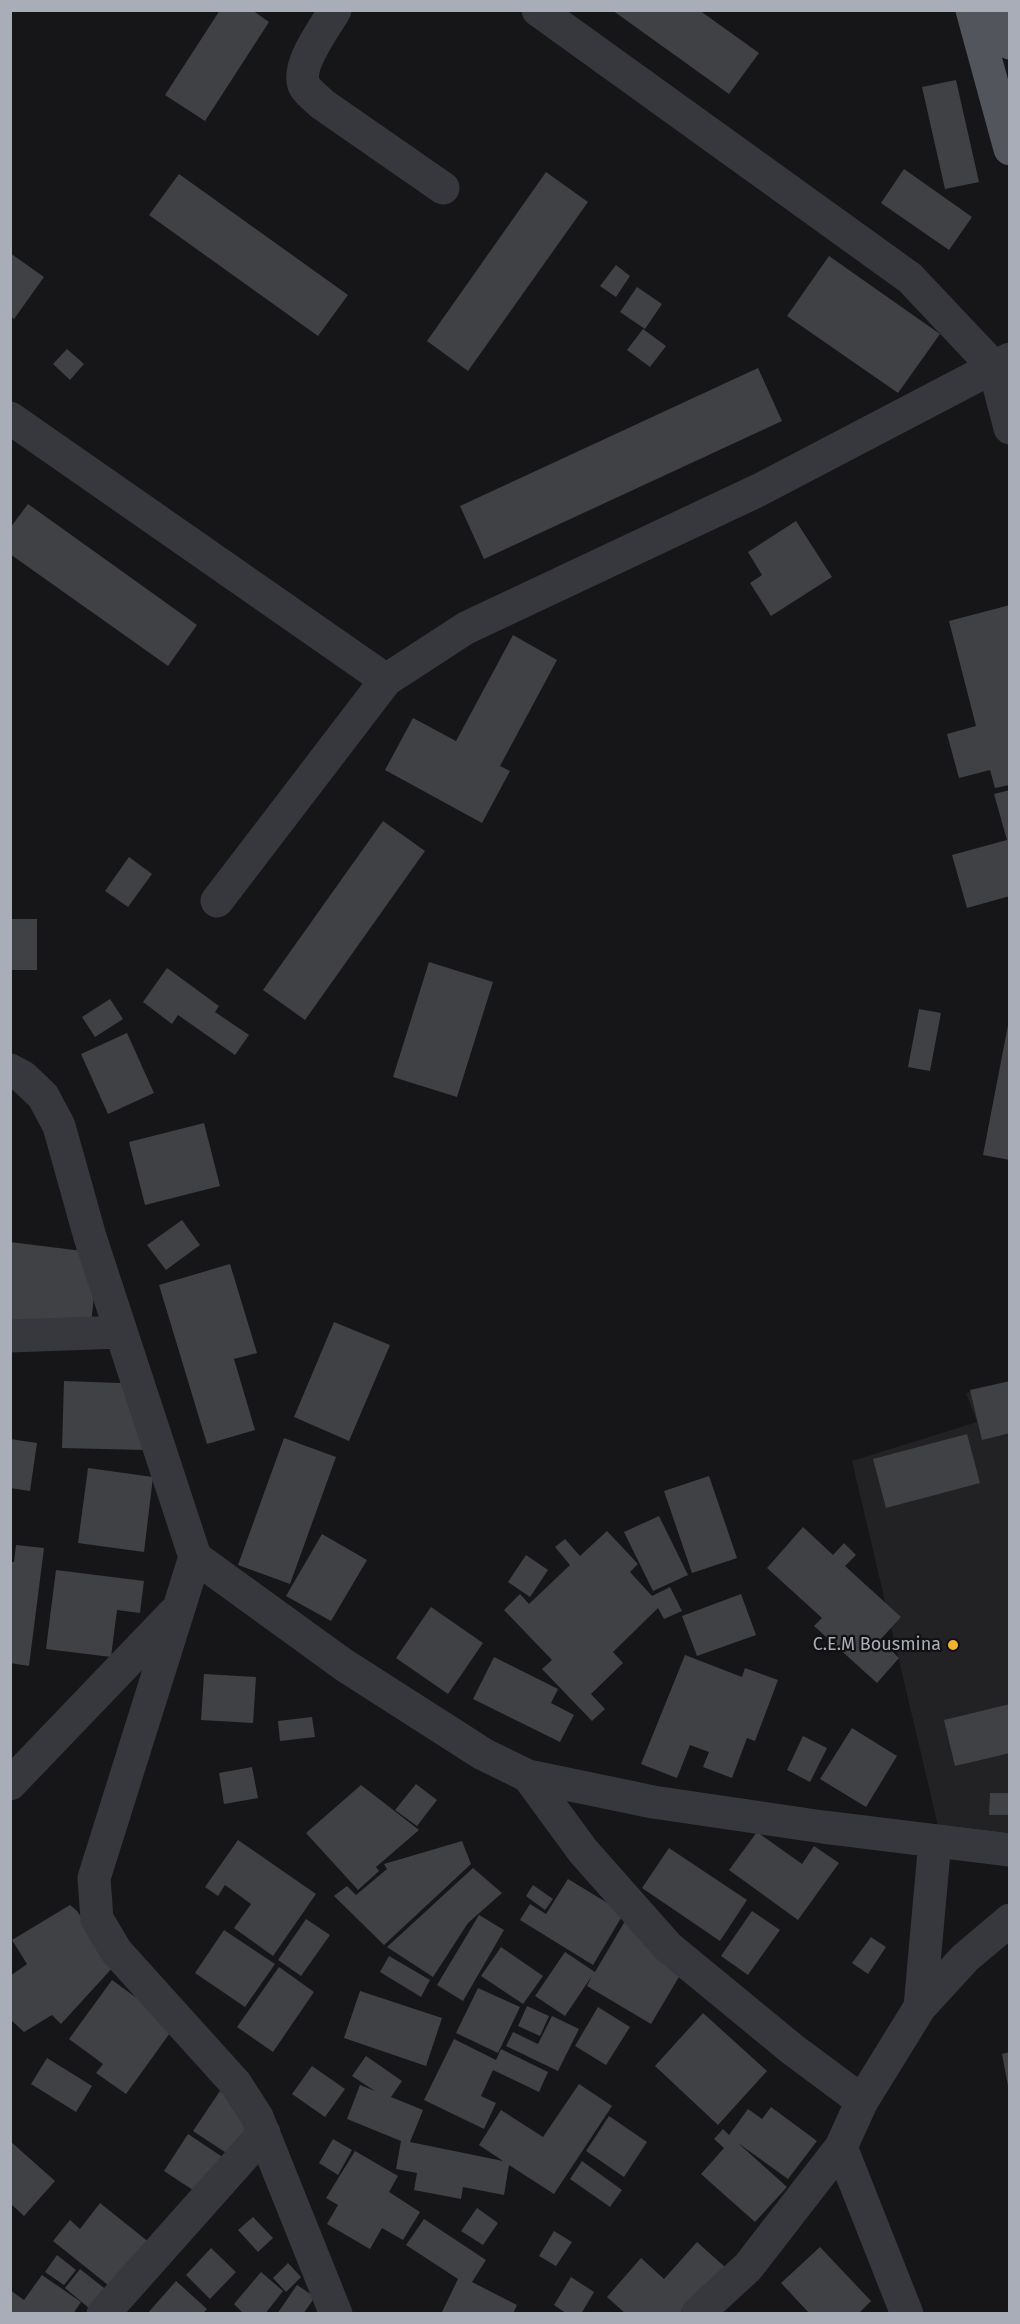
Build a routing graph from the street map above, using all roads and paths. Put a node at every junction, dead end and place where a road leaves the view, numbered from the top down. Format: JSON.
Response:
{"nodes":[{"id":1,"x":335,"y":10,"type":"edge"},
{"id":2,"x":538,"y":10,"type":"edge"},
{"id":3,"x":972,"y":10,"type":"edge"},
{"id":4,"x":999,"y":10,"type":"edge"},
{"id":5,"x":1010,"y":43,"type":"edge"},
{"id":6,"x":1010,"y":149,"type":"edge"},
{"id":7,"x":443,"y":188,"type":"dead end"},
{"id":8,"x":1002,"y":363,"type":"edge"},
{"id":9,"x":12,"y":422,"type":"edge"},
{"id":10,"x":1010,"y":428,"type":"edge"},
{"id":11,"x":386,"y":680,"type":"junction"},
{"id":12,"x":218,"y":901,"type":"dead end"},
{"id":13,"x":10,"y":1070,"type":"edge"},
{"id":14,"x":120,"y":1332,"type":"junction"},
{"id":15,"x":10,"y":1336,"type":"edge"},
{"id":16,"x":195,"y":1557,"type":"junction"},
{"id":17,"x":179,"y":1608,"type":"junction"},
{"id":18,"x":528,"y":1776,"type":"junction"},
{"id":19,"x":10,"y":1784,"type":"edge"},
{"id":20,"x":935,"y":1841,"type":"junction"},
{"id":21,"x":1010,"y":1850,"type":"edge"},
{"id":22,"x":1010,"y":1920,"type":"edge"},
{"id":23,"x":920,"y":2007,"type":"junction"},
{"id":24,"x":862,"y":2101,"type":"junction"},
{"id":25,"x":264,"y":2133,"type":"junction"},
{"id":26,"x":841,"y":2147,"type":"junction"},
{"id":27,"x":104,"y":2313,"type":"edge"},
{"id":28,"x":336,"y":2313,"type":"edge"},
{"id":29,"x":697,"y":2313,"type":"edge"},
{"id":30,"x":907,"y":2313,"type":"edge"}],
"edges":[{"from":1,"to":7,"type":"street"},
{"from":2,"to":8,"type":"street"},
{"from":3,"to":6,"type":"main road"},
{"from":4,"to":5,"type":"main road"},
{"from":8,"to":10,"type":"street"},
{"from":8,"to":11,"type":"street"},
{"from":9,"to":11,"type":"street"},
{"from":11,"to":12,"type":"street"},
{"from":13,"to":14,"type":"street"},
{"from":14,"to":15,"type":"street"},
{"from":14,"to":16,"type":"street"},
{"from":16,"to":17,"type":"street"},
{"from":16,"to":18,"type":"street"},
{"from":17,"to":19,"type":"street"},
{"from":17,"to":25,"type":"street"},
{"from":18,"to":20,"type":"street"},
{"from":18,"to":24,"type":"street"},
{"from":20,"to":21,"type":"street"},
{"from":20,"to":23,"type":"street"},
{"from":22,"to":23,"type":"street"},
{"from":23,"to":24,"type":"street"},
{"from":24,"to":26,"type":"street"},
{"from":25,"to":27,"type":"street"},
{"from":25,"to":28,"type":"street"},
{"from":26,"to":29,"type":"street"},
{"from":26,"to":30,"type":"street"}]}
